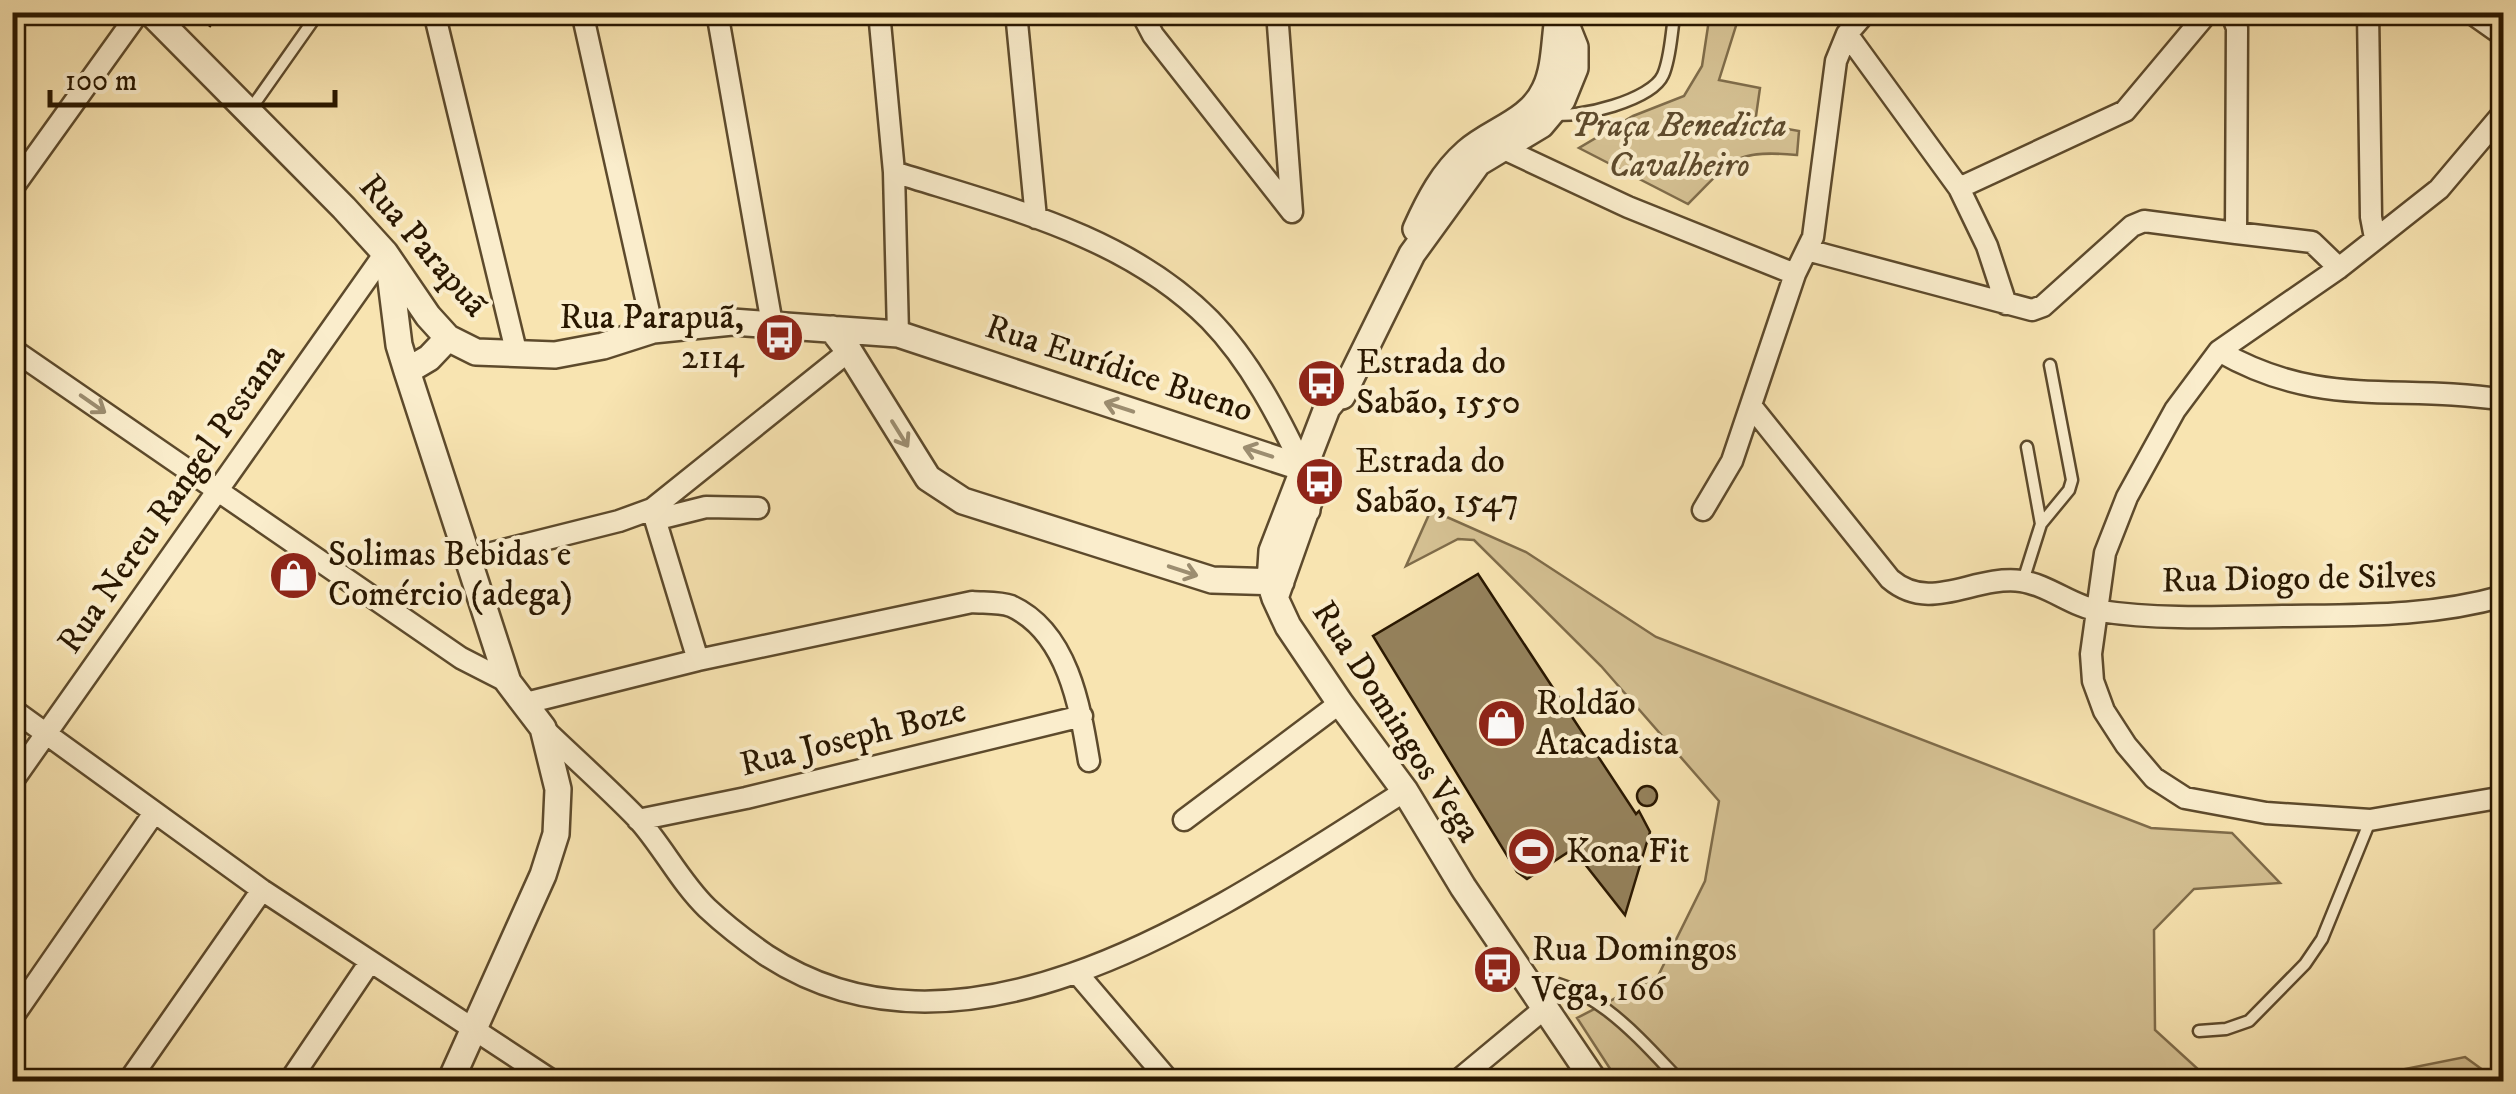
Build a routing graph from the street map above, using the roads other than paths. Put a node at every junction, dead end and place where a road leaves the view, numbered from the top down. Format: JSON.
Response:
{"nodes":[{"id":1,"x":139,"y":12,"type":"edge"},
{"id":2,"x":150,"y":12,"type":"edge"},
{"id":3,"x":319,"y":12,"type":"edge"},
{"id":4,"x":434,"y":12,"type":"edge"},
{"id":5,"x":582,"y":12,"type":"edge"},
{"id":6,"x":718,"y":12,"type":"edge"},
{"id":7,"x":879,"y":12,"type":"edge"},
{"id":8,"x":1016,"y":12,"type":"edge"},
{"id":9,"x":1141,"y":12,"type":"edge"},
{"id":10,"x":1277,"y":12,"type":"edge"},
{"id":11,"x":1560,"y":12,"type":"edge"},
{"id":12,"x":1675,"y":12,"type":"edge"},
{"id":13,"x":1866,"y":12,"type":"edge"},
{"id":14,"x":2208,"y":12,"type":"edge"},
{"id":15,"x":2231,"y":12,"type":"edge"},
{"id":16,"x":2368,"y":12,"type":"edge"},
{"id":17,"x":2470,"y":12,"type":"edge"},
{"id":18,"x":1847,"y":34,"type":"junction"},
{"id":19,"x":2504,"y":36,"type":"edge"},
{"id":20,"x":250,"y":110,"type":"junction"},
{"id":21,"x":1552,"y":113,"type":"junction"},
{"id":22,"x":2501,"y":123,"type":"edge"},
{"id":23,"x":1478,"y":145,"type":"junction"},
{"id":24,"x":1504,"y":149,"type":"junction"},
{"id":25,"x":894,"y":172,"type":"junction"},
{"id":26,"x":12,"y":188,"type":"edge"},
{"id":27,"x":1959,"y":188,"type":"junction"},
{"id":28,"x":1036,"y":218,"type":"junction"},
{"id":29,"x":2236,"y":232,"type":"junction"},
{"id":30,"x":2374,"y":238,"type":"junction"},
{"id":31,"x":1807,"y":250,"type":"junction"},
{"id":32,"x":1412,"y":254,"type":"junction"},
{"id":33,"x":387,"y":258,"type":"junction"},
{"id":34,"x":2339,"y":268,"type":"junction"},
{"id":35,"x":1795,"y":274,"type":"junction"},
{"id":36,"x":2006,"y":304,"type":"junction"},
{"id":37,"x":772,"y":324,"type":"junction"},
{"id":38,"x":832,"y":329,"type":"junction"},
{"id":39,"x":653,"y":330,"type":"junction"},
{"id":40,"x":906,"y":336,"type":"junction"},
{"id":41,"x":448,"y":338,"type":"junction"},
{"id":42,"x":12,"y":349,"type":"edge"},
{"id":43,"x":2219,"y":351,"type":"junction"},
{"id":44,"x":849,"y":352,"type":"junction"},
{"id":45,"x":518,"y":355,"type":"junction"},
{"id":46,"x":2050,"y":366,"type":"dead end"},
{"id":47,"x":407,"y":371,"type":"junction"},
{"id":48,"x":1347,"y":384,"type":"junction"},
{"id":49,"x":2504,"y":400,"type":"edge"},
{"id":50,"x":1752,"y":407,"type":"junction"},
{"id":51,"x":2027,"y":447,"type":"dead end"},
{"id":52,"x":1303,"y":468,"type":"junction"},
{"id":53,"x":219,"y":491,"type":"junction"},
{"id":54,"x":758,"y":508,"type":"dead end"},
{"id":55,"x":1307,"y":510,"type":"junction"},
{"id":56,"x":1702,"y":510,"type":"dead end"},
{"id":57,"x":655,"y":514,"type":"junction"},
{"id":58,"x":2041,"y":524,"type":"junction"},
{"id":59,"x":468,"y":559,"type":"junction"},
{"id":60,"x":2023,"y":582,"type":"junction"},
{"id":61,"x":1275,"y":588,"type":"junction"},
{"id":62,"x":2504,"y":596,"type":"edge"},
{"id":63,"x":2095,"y":610,"type":"junction"},
{"id":64,"x":698,"y":660,"type":"junction"},
{"id":65,"x":508,"y":682,"type":"junction"},
{"id":66,"x":526,"y":702,"type":"junction"},
{"id":67,"x":1340,"y":703,"type":"junction"},
{"id":68,"x":12,"y":709,"type":"edge"},
{"id":69,"x":1082,"y":716,"type":"junction"},
{"id":70,"x":543,"y":728,"type":"junction"},
{"id":71,"x":46,"y":733,"type":"junction"},
{"id":72,"x":1090,"y":762,"type":"dead end"},
{"id":73,"x":12,"y":782,"type":"edge"},
{"id":74,"x":1405,"y":791,"type":"junction"},
{"id":75,"x":2504,"y":797,"type":"edge"},
{"id":76,"x":154,"y":813,"type":"junction"},
{"id":77,"x":638,"y":820,"type":"junction"},
{"id":78,"x":1184,"y":820,"type":"dead end"},
{"id":79,"x":2370,"y":820,"type":"junction"},
{"id":80,"x":262,"y":890,"type":"junction"},
{"id":81,"x":370,"y":962,"type":"junction"},
{"id":82,"x":1078,"y":973,"type":"junction"},
{"id":83,"x":1525,"y":978,"type":"junction"},
{"id":84,"x":1545,"y":1008,"type":"junction"},
{"id":85,"x":12,"y":1018,"type":"edge"},
{"id":86,"x":474,"y":1029,"type":"junction"},
{"id":87,"x":2199,"y":1031,"type":"dead end"},
{"id":88,"x":128,"y":1082,"type":"edge"},
{"id":89,"x":289,"y":1082,"type":"edge"},
{"id":90,"x":450,"y":1082,"type":"edge"},
{"id":91,"x":554,"y":1082,"type":"edge"},
{"id":92,"x":1170,"y":1082,"type":"edge"},
{"id":93,"x":1456,"y":1082,"type":"edge"},
{"id":94,"x":1595,"y":1082,"type":"edge"},
{"id":95,"x":1681,"y":1082,"type":"edge"}],
"edges":[{"from":1,"to":26,"type":"street"},
{"from":2,"to":20,"type":"street","name":"Rua Parapuã"},
{"from":3,"to":20,"type":"lane"},
{"from":4,"to":45,"type":"street"},
{"from":5,"to":39,"type":"street"},
{"from":6,"to":37,"type":"street"},
{"from":7,"to":25,"type":"street"},
{"from":8,"to":28,"type":"street"},
{"from":9,"to":10,"type":"street"},
{"from":11,"to":21,"type":"street"},
{"from":11,"to":23,"type":"street"},
{"from":12,"to":21,"type":"lane"},
{"from":13,"to":18,"type":"street"},
{"from":14,"to":27,"type":"street"},
{"from":15,"to":29,"type":"street"},
{"from":16,"to":30,"type":"street"},
{"from":17,"to":19,"type":"street"},
{"from":18,"to":27,"type":"street"},
{"from":18,"to":31,"type":"street"},
{"from":20,"to":33,"type":"street","name":"Rua Parapuã"},
{"from":21,"to":24,"type":"street"},
{"from":22,"to":30,"type":"street"},
{"from":23,"to":24,"type":"street"},
{"from":23,"to":32,"type":"street"},
{"from":24,"to":32,"type":"street"},
{"from":24,"to":35,"type":"street"},
{"from":25,"to":28,"type":"street"},
{"from":25,"to":40,"type":"street"},
{"from":27,"to":36,"type":"street"},
{"from":28,"to":52,"type":"street"},
{"from":29,"to":34,"type":"street"},
{"from":29,"to":36,"type":"street"},
{"from":30,"to":34,"type":"street"},
{"from":31,"to":35,"type":"street"},
{"from":31,"to":36,"type":"street"},
{"from":32,"to":48,"type":"street"},
{"from":33,"to":41,"type":"street","name":"Rua Parapuã"},
{"from":33,"to":47,"type":"street"},
{"from":33,"to":53,"type":"street","name":"Rua Nereu Rangel Pestana"},
{"from":34,"to":43,"type":"street"},
{"from":35,"to":50,"type":"street"},
{"from":37,"to":38,"type":"street","name":"Rua Parapuã"},
{"from":37,"to":39,"type":"street","name":"Rua Parapuã"},
{"from":38,"to":40,"type":"street","name":"Rua Eurídice Bueno"},
{"from":38,"to":44,"type":"street"},
{"from":39,"to":45,"type":"street","name":"Rua Parapuã"},
{"from":40,"to":44,"type":"street","name":"Rua Eurídice Bueno"},
{"from":52,"to":40,"type":"street","name":"Rua Eurídice Bueno","one_way":true},
{"from":41,"to":45,"type":"street","name":"Rua Parapuã"},
{"from":41,"to":47,"type":"street"},
{"from":42,"to":53,"type":"street","one_way":true},
{"from":43,"to":49,"type":"street"},
{"from":43,"to":63,"type":"street"},
{"from":44,"to":57,"type":"street"},
{"from":44,"to":61,"type":"street","one_way":true},
{"from":46,"to":58,"type":"lane"},
{"from":47,"to":59,"type":"street"},
{"from":48,"to":52,"type":"street"},
{"from":48,"to":55,"type":"street"},
{"from":50,"to":56,"type":"street"},
{"from":50,"to":60,"type":"street"},
{"from":51,"to":58,"type":"lane"},
{"from":52,"to":55,"type":"street"},
{"from":52,"to":61,"type":"street"},
{"from":53,"to":65,"type":"street"},
{"from":53,"to":71,"type":"street","name":"Rua Nereu Rangel Pestana"},
{"from":54,"to":57,"type":"street"},
{"from":55,"to":61,"type":"street"},
{"from":57,"to":59,"type":"street"},
{"from":57,"to":64,"type":"street"},
{"from":58,"to":60,"type":"lane"},
{"from":59,"to":65,"type":"street"},
{"from":60,"to":63,"type":"street","name":"Rua Diogo de Silves"},
{"from":61,"to":67,"type":"street","name":"Rua Domingos Vega"},
{"from":62,"to":63,"type":"street","name":"Rua Diogo de Silves"},
{"from":63,"to":79,"type":"street"},
{"from":64,"to":66,"type":"street"},
{"from":64,"to":69,"type":"street"},
{"from":65,"to":66,"type":"street"},
{"from":66,"to":70,"type":"street"},
{"from":67,"to":74,"type":"street","name":"Rua Domingos Vega"},
{"from":67,"to":78,"type":"street"},
{"from":68,"to":71,"type":"street"},
{"from":69,"to":72,"type":"street"},
{"from":69,"to":77,"type":"street","name":"Rua Joseph Boze"},
{"from":70,"to":77,"type":"street"},
{"from":70,"to":86,"type":"street"},
{"from":71,"to":73,"type":"street","name":"Rua Nereu Rangel Pestana"},
{"from":71,"to":76,"type":"street"},
{"from":74,"to":82,"type":"street"},
{"from":74,"to":83,"type":"street","name":"Rua Domingos Vega"},
{"from":75,"to":79,"type":"street"},
{"from":76,"to":80,"type":"street"},
{"from":76,"to":85,"type":"street"},
{"from":77,"to":82,"type":"street"},
{"from":79,"to":87,"type":"lane"},
{"from":80,"to":81,"type":"street"},
{"from":80,"to":88,"type":"street"},
{"from":81,"to":86,"type":"street"},
{"from":81,"to":89,"type":"street"},
{"from":82,"to":92,"type":"street"},
{"from":83,"to":84,"type":"street","name":"Rua Domingos Vega"},
{"from":83,"to":95,"type":"lane"},
{"from":84,"to":93,"type":"street"},
{"from":84,"to":94,"type":"street","name":"Rua Domingos Vega"},
{"from":86,"to":90,"type":"street"},
{"from":86,"to":91,"type":"street"}]}
